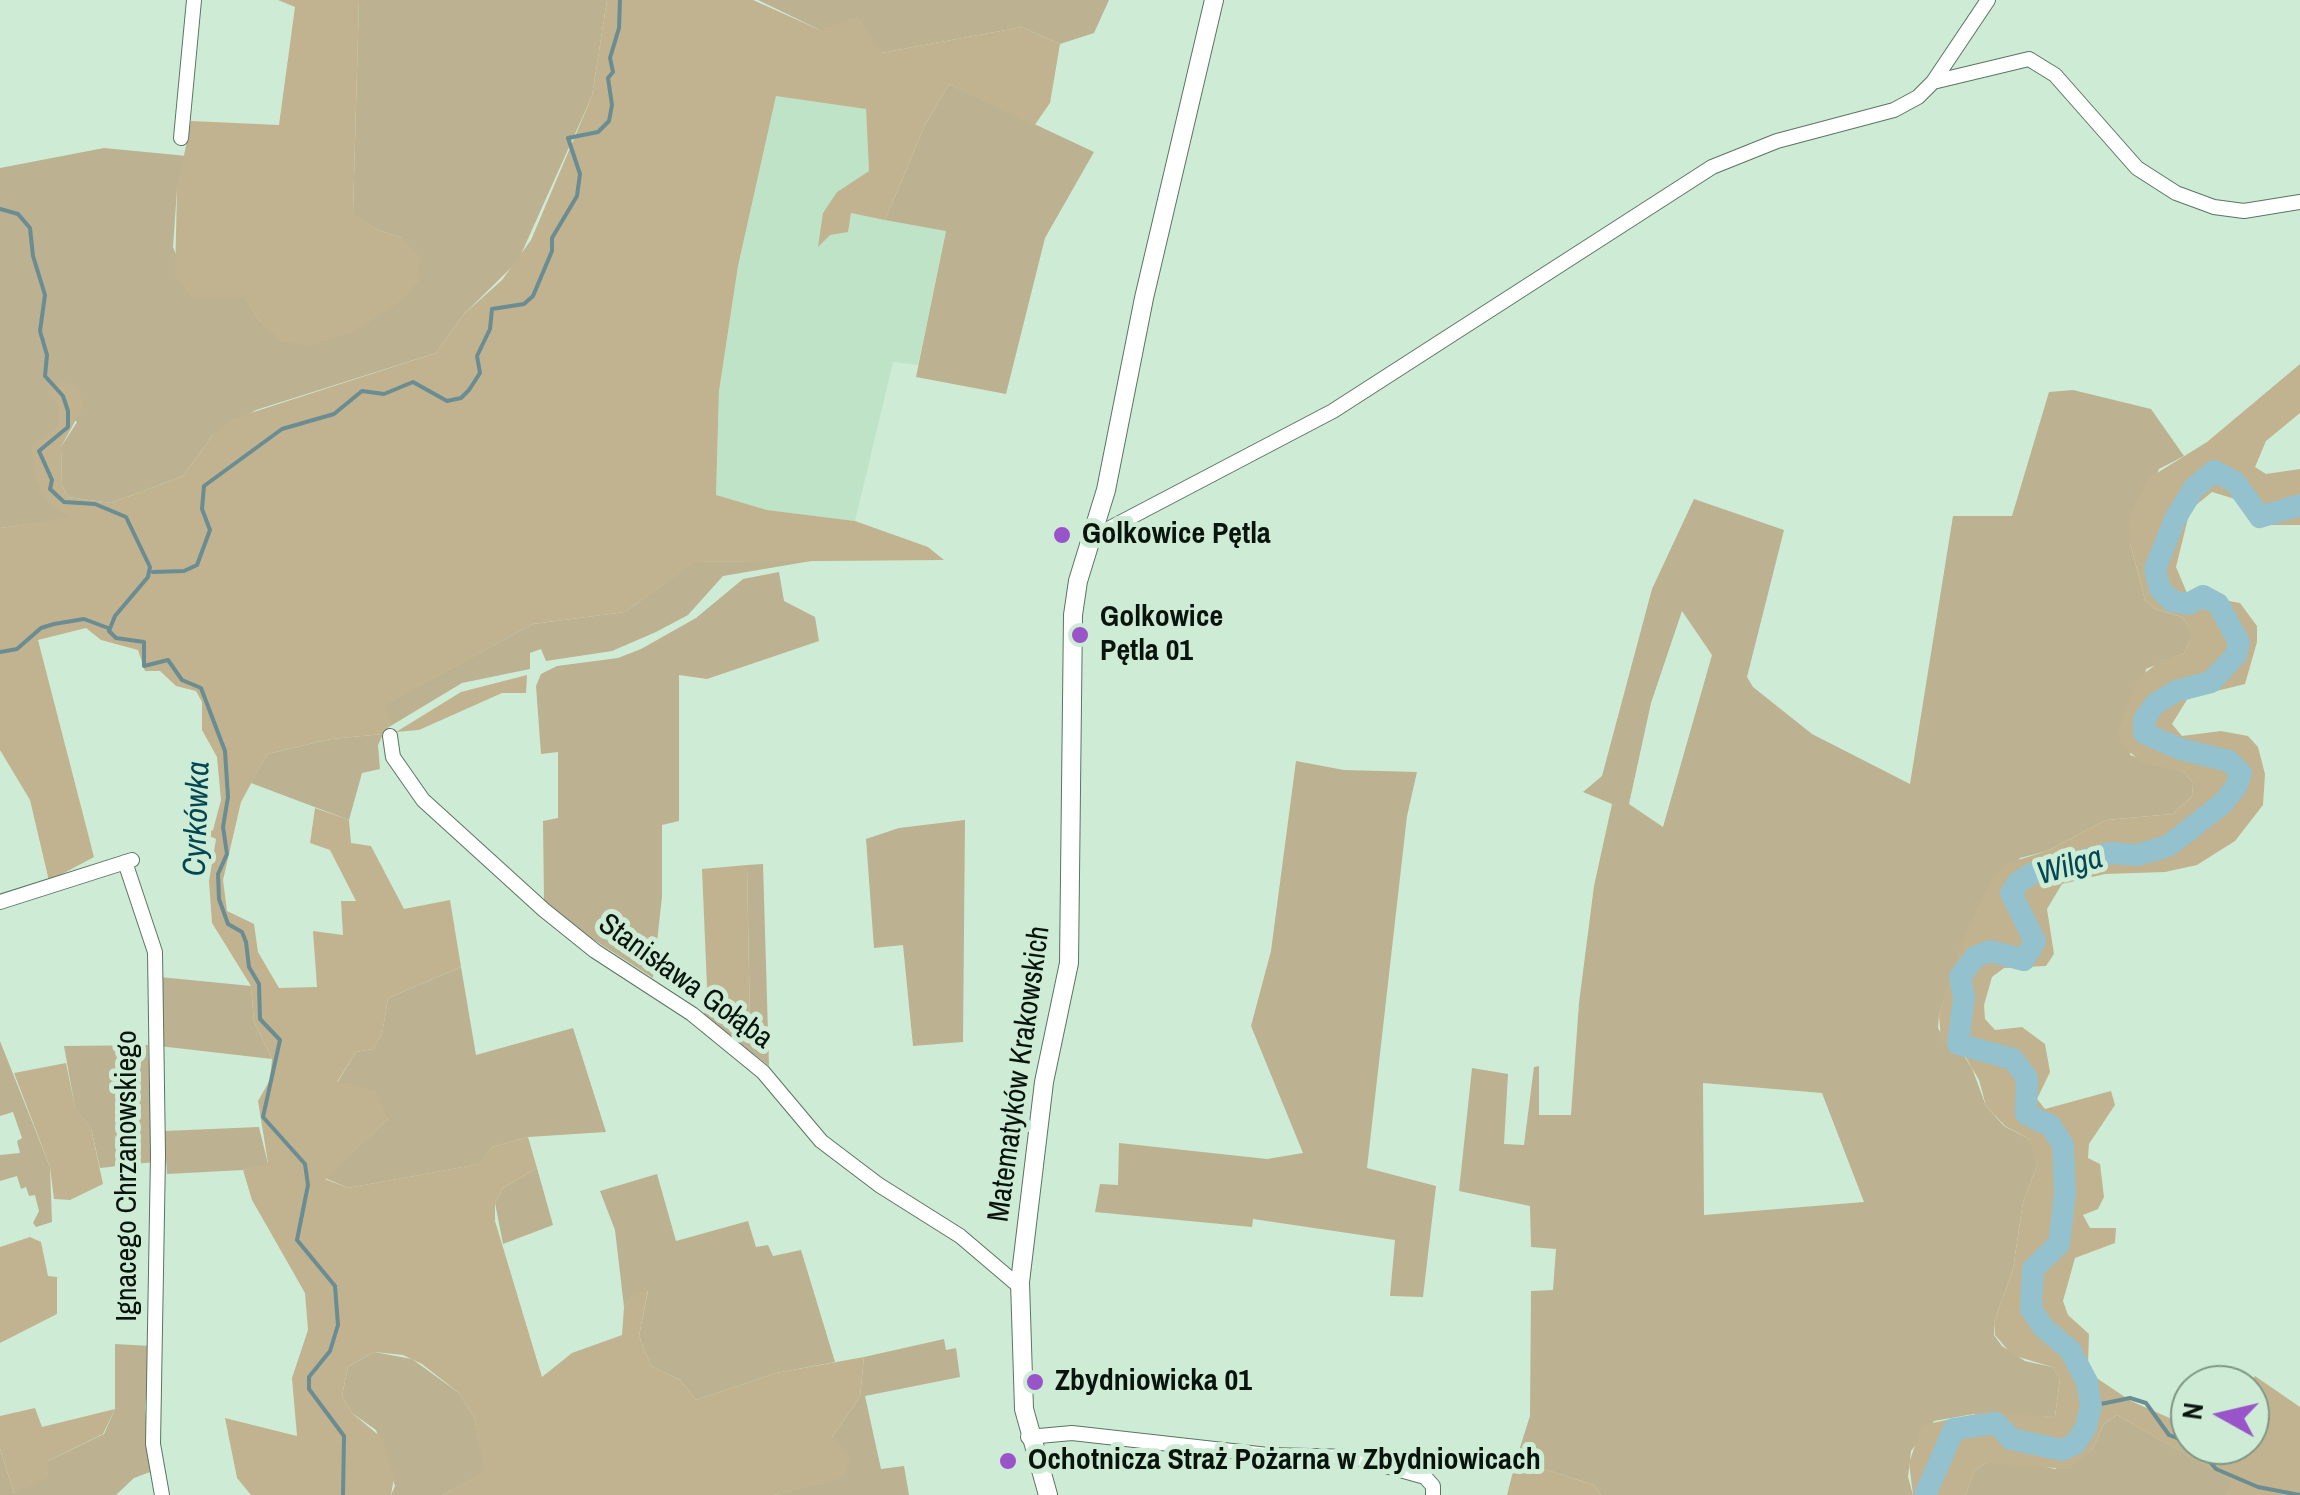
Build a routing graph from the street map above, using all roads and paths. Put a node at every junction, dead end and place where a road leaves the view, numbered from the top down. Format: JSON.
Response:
{"nodes":[{"id":1,"x":194,"y":0,"type":"edge"},
{"id":2,"x":1214,"y":0,"type":"edge"},
{"id":3,"x":1988,"y":0,"type":"edge"},
{"id":4,"x":1933,"y":82,"type":"junction"},
{"id":5,"x":181,"y":138,"type":"dead end"},
{"id":6,"x":2300,"y":202,"type":"edge"},
{"id":7,"x":1090,"y":538,"type":"junction"},
{"id":8,"x":390,"y":736,"type":"dead end"},
{"id":9,"x":0,"y":902,"type":"edge"},
{"id":10,"x":1020,"y":1287,"type":"junction"},
{"id":11,"x":1028,"y":1437,"type":"junction"},
{"id":12,"x":162,"y":1495,"type":"edge"},
{"id":13,"x":1048,"y":1495,"type":"edge"},
{"id":14,"x":1433,"y":1495,"type":"edge"}],
"edges":[{"from":1,"to":5,"type":"street"},
{"from":2,"to":7,"type":"street","name":"Matematyków Krakowskich"},
{"from":3,"to":4,"type":"street"},
{"from":4,"to":6,"type":"street"},
{"from":4,"to":7,"type":"street"},
{"from":7,"to":10,"type":"street","name":"Matematyków Krakowskich"},
{"from":8,"to":10,"type":"street","name":"Stanisława Gołąba"},
{"from":9,"to":12,"type":"street","name":"Ignacego Chrzanowskiego"},
{"from":10,"to":11,"type":"street","name":"Matematyków Krakowskich"},
{"from":11,"to":13,"type":"street","name":"Matematyków Krakowskich"},
{"from":11,"to":14,"type":"street"}]}
